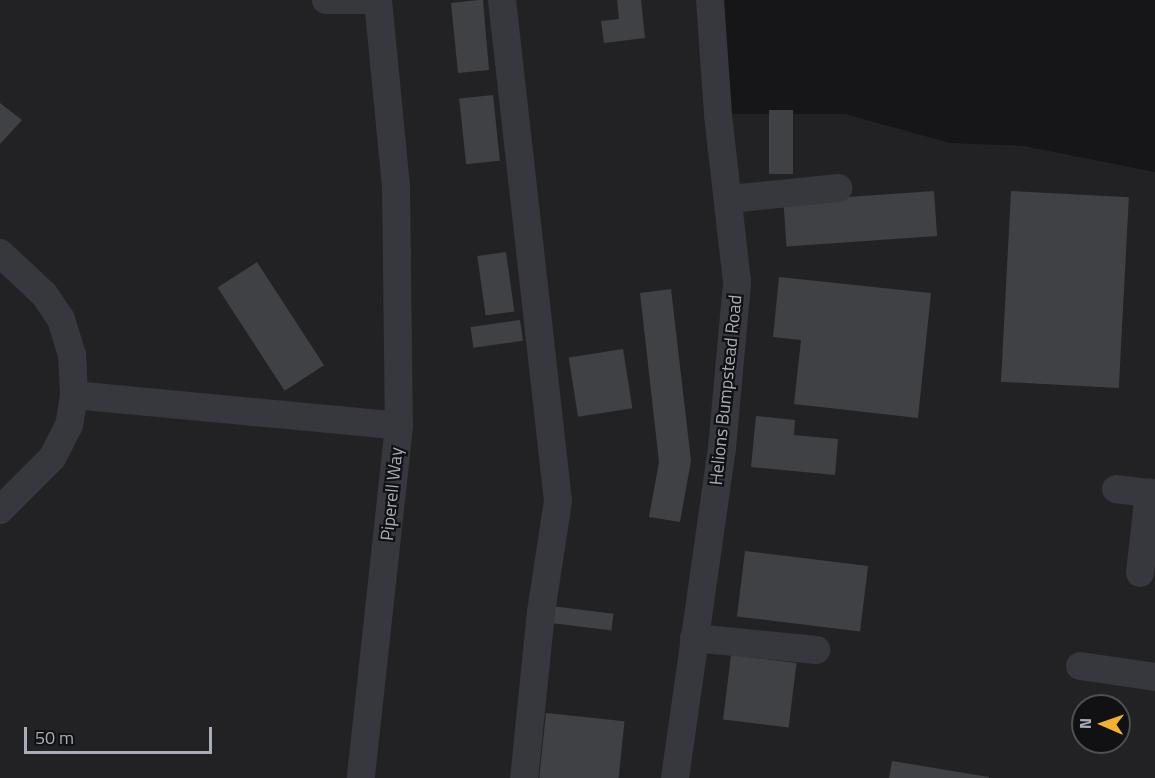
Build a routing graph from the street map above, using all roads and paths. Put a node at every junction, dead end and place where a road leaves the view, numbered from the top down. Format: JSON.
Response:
{"nodes":[{"id":1,"x":326,"y":0,"type":"edge"},
{"id":2,"x":373,"y":0,"type":"edge"},
{"id":3,"x":378,"y":0,"type":"edge"},
{"id":4,"x":502,"y":0,"type":"edge"},
{"id":5,"x":711,"y":0,"type":"edge"},
{"id":6,"x":838,"y":188,"type":"dead end"},
{"id":7,"x":730,"y":199,"type":"junction"},
{"id":8,"x":0,"y":253,"type":"edge"},
{"id":9,"x":74,"y":395,"type":"junction"},
{"id":10,"x":399,"y":426,"type":"junction"},
{"id":11,"x":1116,"y":489,"type":"dead end"},
{"id":12,"x":1152,"y":493,"type":"edge"},
{"id":13,"x":0,"y":510,"type":"edge"},
{"id":14,"x":1140,"y":573,"type":"dead end"},
{"id":15,"x":694,"y":638,"type":"junction"},
{"id":16,"x":816,"y":650,"type":"dead end"},
{"id":17,"x":1080,"y":666,"type":"dead end"},
{"id":18,"x":1155,"y":677,"type":"edge"},
{"id":19,"x":361,"y":778,"type":"edge"},
{"id":20,"x":524,"y":778,"type":"edge"},
{"id":21,"x":675,"y":778,"type":"edge"}],
"edges":[{"from":1,"to":2,"type":"street"},
{"from":3,"to":10,"type":"street"},
{"from":4,"to":20,"type":"street"},
{"from":5,"to":7,"type":"street","name":"Helions Bumpstead Road"},
{"from":6,"to":7,"type":"street"},
{"from":7,"to":15,"type":"street","name":"Helions Bumpstead Road"},
{"from":8,"to":9,"type":"street"},
{"from":9,"to":10,"type":"street","name":"Piperell Way"},
{"from":9,"to":13,"type":"street"},
{"from":10,"to":19,"type":"street","name":"Piperell Way"},
{"from":11,"to":12,"type":"street"},
{"from":12,"to":14,"type":"street"},
{"from":15,"to":16,"type":"street"},
{"from":15,"to":21,"type":"street","name":"Helions Bumpstead Road"},
{"from":17,"to":18,"type":"street"}]}
